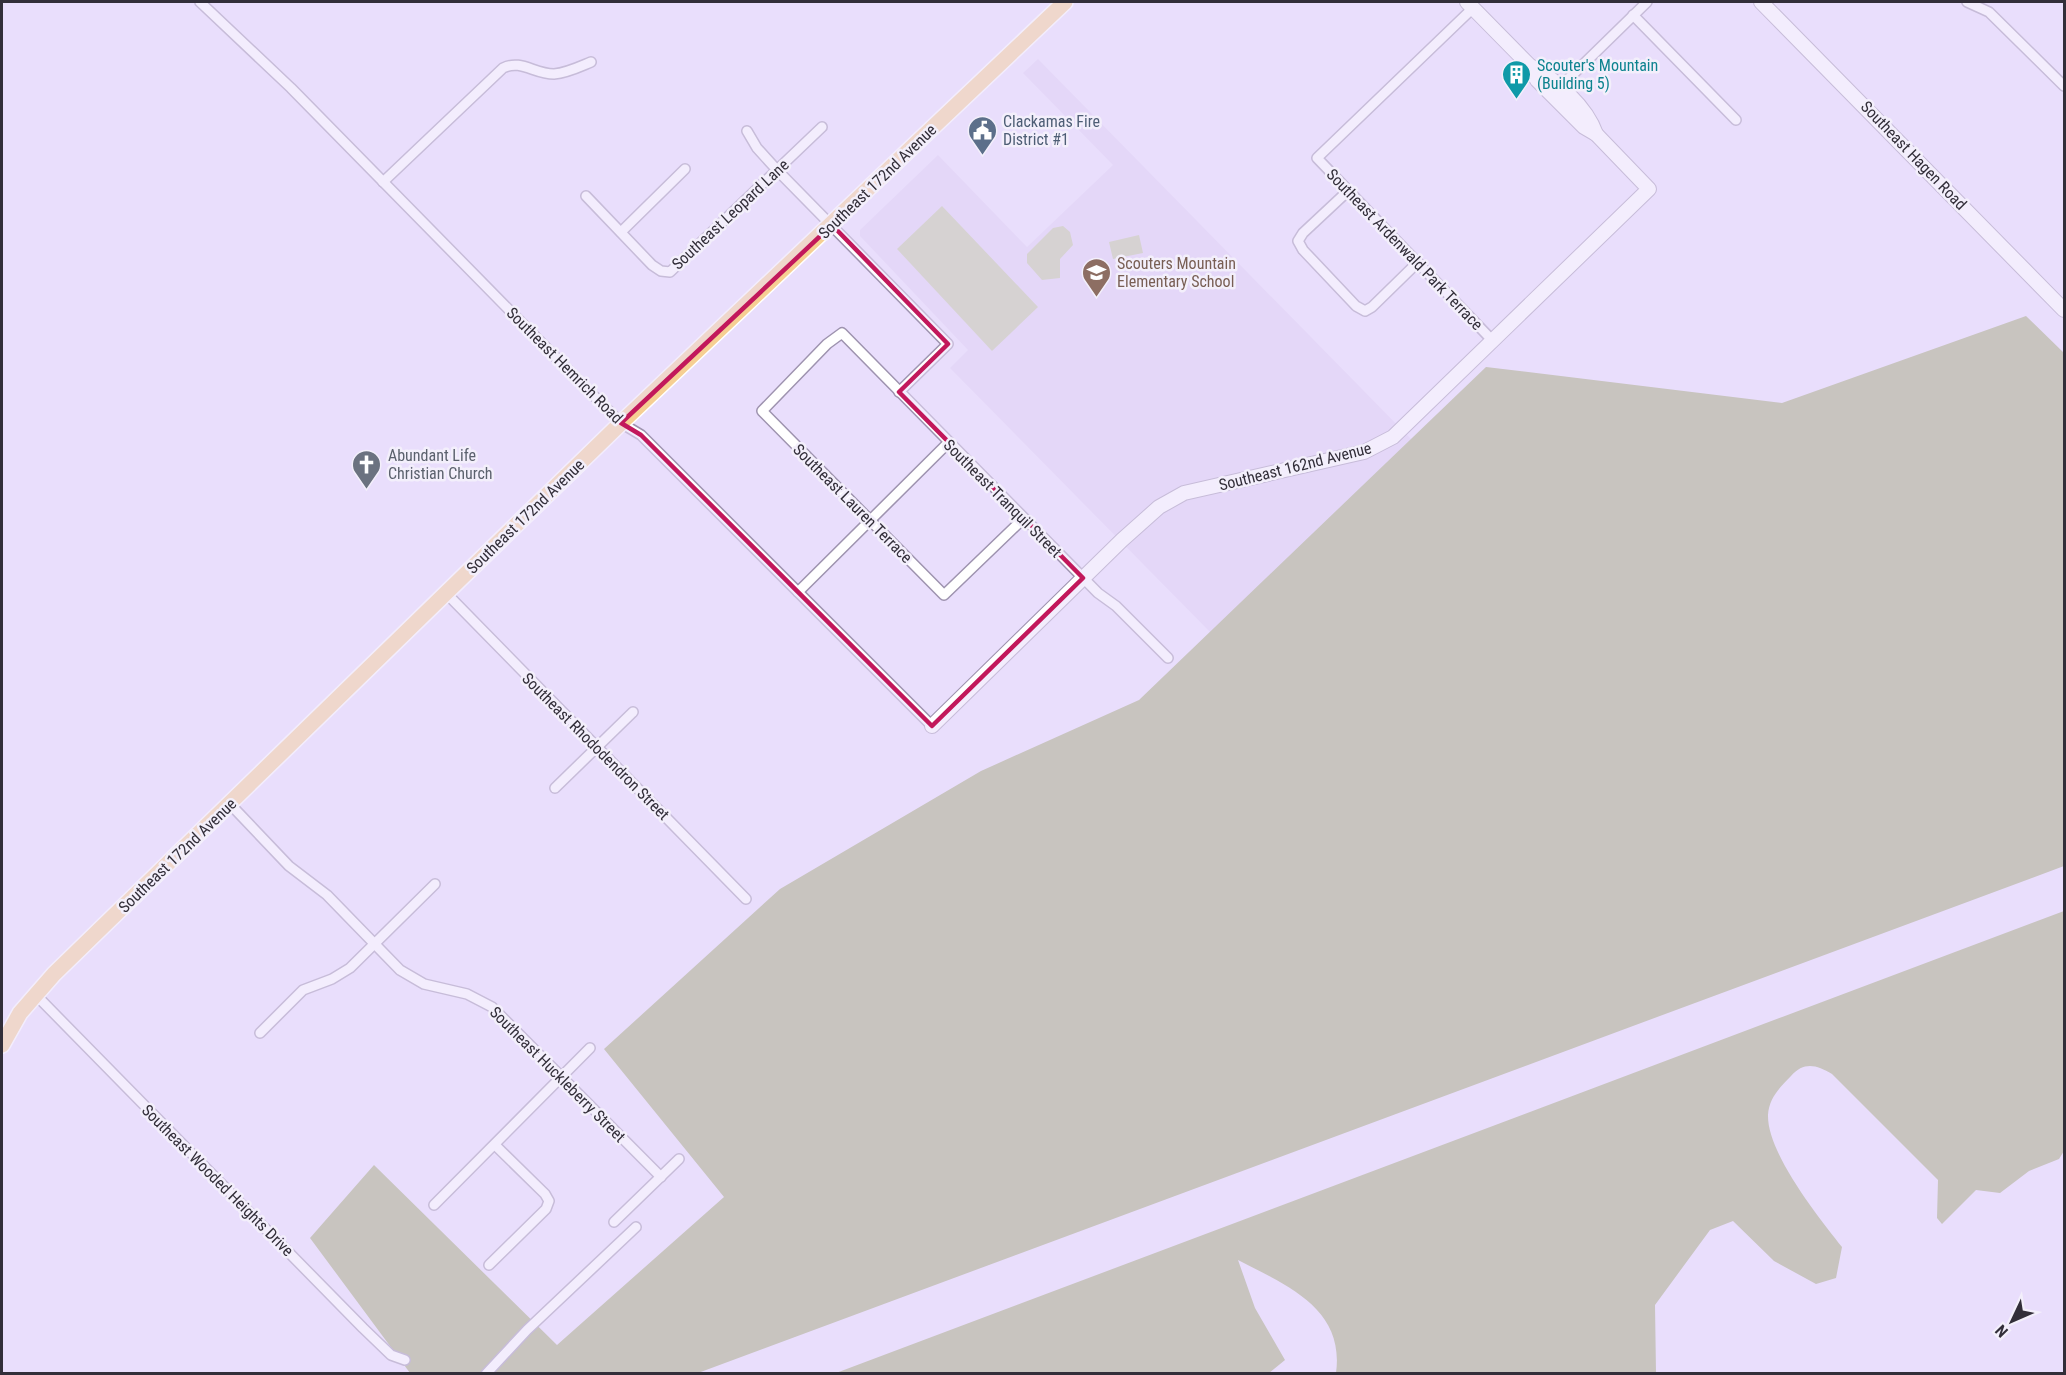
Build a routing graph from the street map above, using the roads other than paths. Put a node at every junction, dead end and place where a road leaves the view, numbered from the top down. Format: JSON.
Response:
{"nodes":[{"id":1,"x":200,"y":2,"type":"edge"},
{"id":2,"x":1065,"y":2,"type":"edge"},
{"id":3,"x":1647,"y":2,"type":"edge"},
{"id":4,"x":1761,"y":2,"type":"edge"},
{"id":5,"x":1967,"y":2,"type":"edge"},
{"id":6,"x":1473,"y":4,"type":"edge"},
{"id":7,"x":1633,"y":15,"type":"junction"},
{"id":8,"x":591,"y":62,"type":"dead end"},
{"id":9,"x":1530,"y":66,"type":"junction"},
{"id":10,"x":2064,"y":86,"type":"edge"},
{"id":11,"x":1560,"y":87,"type":"junction"},
{"id":12,"x":1736,"y":120,"type":"dead end"},
{"id":13,"x":822,"y":127,"type":"dead end"},
{"id":14,"x":747,"y":131,"type":"dead end"},
{"id":15,"x":1596,"y":134,"type":"junction"},
{"id":16,"x":685,"y":169,"type":"dead end"},
{"id":17,"x":777,"y":170,"type":"junction"},
{"id":18,"x":383,"y":182,"type":"junction"},
{"id":19,"x":1349,"y":190,"type":"junction"},
{"id":20,"x":586,"y":196,"type":"dead end"},
{"id":21,"x":832,"y":225,"type":"junction"},
{"id":22,"x":621,"y":232,"type":"junction"},
{"id":23,"x":1418,"y":262,"type":"junction"},
{"id":24,"x":2064,"y":310,"type":"edge"},
{"id":25,"x":1492,"y":340,"type":"junction"},
{"id":26,"x":899,"y":392,"type":"junction"},
{"id":27,"x":762,"y":411,"type":"joint"},
{"id":28,"x":621,"y":423,"type":"junction"},
{"id":29,"x":949,"y":442,"type":"junction"},
{"id":30,"x":1024,"y":518,"type":"junction"},
{"id":31,"x":871,"y":520,"type":"junction"},
{"id":32,"x":1083,"y":578,"type":"junction"},
{"id":33,"x":798,"y":592,"type":"junction"},
{"id":34,"x":446,"y":593,"type":"junction"},
{"id":35,"x":1168,"y":658,"type":"dead end"},
{"id":36,"x":633,"y":712,"type":"dead end"},
{"id":37,"x":932,"y":726,"type":"joint"},
{"id":38,"x":597,"y":747,"type":"junction"},
{"id":39,"x":555,"y":788,"type":"dead end"},
{"id":40,"x":230,"y":804,"type":"junction"},
{"id":41,"x":435,"y":884,"type":"dead end"},
{"id":42,"x":746,"y":899,"type":"dead end"},
{"id":43,"x":373,"y":943,"type":"junction"},
{"id":44,"x":35,"y":994,"type":"junction"},
{"id":45,"x":260,"y":1033,"type":"dead end"},
{"id":46,"x":2,"y":1046,"type":"edge"},
{"id":47,"x":590,"y":1048,"type":"dead end"},
{"id":48,"x":562,"y":1077,"type":"junction"},
{"id":49,"x":495,"y":1144,"type":"junction"},
{"id":50,"x":679,"y":1160,"type":"dead end"},
{"id":51,"x":661,"y":1176,"type":"junction"},
{"id":52,"x":434,"y":1204,"type":"dead end"},
{"id":53,"x":614,"y":1222,"type":"dead end"},
{"id":54,"x":636,"y":1227,"type":"dead end"},
{"id":55,"x":489,"y":1265,"type":"dead end"},
{"id":56,"x":405,"y":1360,"type":"dead end"},
{"id":57,"x":486,"y":1374,"type":"edge"}],
"edges":[{"from":1,"to":18,"type":"street","name":"Southeast Hemrich Road"},
{"from":2,"to":21,"type":"main road","name":"Southeast 172nd Avenue"},
{"from":3,"to":7,"type":"street"},
{"from":4,"to":24,"type":"street","name":"Southeast Hagen Road"},
{"from":5,"to":10,"type":"street"},
{"from":6,"to":9,"type":"street"},
{"from":6,"to":19,"type":"street","name":"Southeast Ardenwald Park Terrace"},
{"from":7,"to":11,"type":"street"},
{"from":7,"to":12,"type":"street"},
{"from":8,"to":18,"type":"street"},
{"from":9,"to":11,"type":"street"},
{"from":9,"to":15,"type":"street"},
{"from":11,"to":15,"type":"street"},
{"from":13,"to":17,"type":"street","name":"Southeast Leopard Lane"},
{"from":14,"to":17,"type":"street"},
{"from":15,"to":25,"type":"street","name":"Southeast 162nd Avenue"},
{"from":16,"to":22,"type":"street"},
{"from":17,"to":21,"type":"street"},
{"from":17,"to":22,"type":"street","name":"Southeast Leopard Lane"},
{"from":18,"to":28,"type":"street","name":"Southeast Hemrich Road"},
{"from":19,"to":23,"type":"street","name":"Southeast Ardenwald Park Terrace"},
{"from":19,"to":23,"type":"street"},
{"from":20,"to":22,"type":"street","name":"Southeast Leopard Lane"},
{"from":21,"to":26,"type":"street"},
{"from":21,"to":28,"type":"main road","name":"Southeast 172nd Avenue"},
{"from":23,"to":25,"type":"street","name":"Southeast Ardenwald Park Terrace"},
{"from":25,"to":32,"type":"street","name":"Southeast 162nd Avenue"},
{"from":26,"to":27,"type":"street","name":"Southeast Tranquil Street"},
{"from":26,"to":29,"type":"street","name":"Southeast Tranquil Street"},
{"from":27,"to":31,"type":"street","name":"Southeast Lauren Terrace"},
{"from":28,"to":33,"type":"street","name":"Southeast Hemrich Road"},
{"from":28,"to":34,"type":"main road","name":"Southeast 172nd Avenue"},
{"from":29,"to":30,"type":"street","name":"Southeast Tranquil Street"},
{"from":29,"to":31,"type":"street"},
{"from":30,"to":31,"type":"street","name":"Southeast Lauren Terrace"},
{"from":30,"to":32,"type":"street","name":"Southeast Tranquil Street"},
{"from":31,"to":33,"type":"street"},
{"from":32,"to":35,"type":"street","name":"Southeast Tranquil Street"},
{"from":32,"to":37,"type":"street","name":"Southeast 162nd Avenue"},
{"from":33,"to":37,"type":"street","name":"Southeast Hemrich Road"},
{"from":34,"to":38,"type":"street","name":"Southeast Rhododendron Street"},
{"from":34,"to":40,"type":"main road","name":"Southeast 172nd Avenue"},
{"from":36,"to":38,"type":"street"},
{"from":38,"to":39,"type":"street"},
{"from":38,"to":42,"type":"street","name":"Southeast Rhododendron Street"},
{"from":40,"to":43,"type":"street","name":"Southeast Huckleberry Street"},
{"from":40,"to":44,"type":"main road","name":"Southeast 172nd Avenue"},
{"from":41,"to":43,"type":"street"},
{"from":43,"to":45,"type":"street"},
{"from":43,"to":48,"type":"street","name":"Southeast Huckleberry Street"},
{"from":44,"to":46,"type":"main road","name":"Southeast 172nd Avenue"},
{"from":44,"to":56,"type":"street","name":"Southeast Wooded Heights Drive"},
{"from":47,"to":48,"type":"street"},
{"from":48,"to":49,"type":"street"},
{"from":48,"to":51,"type":"street","name":"Southeast Huckleberry Street"},
{"from":49,"to":52,"type":"street"},
{"from":49,"to":55,"type":"street"},
{"from":50,"to":51,"type":"street"},
{"from":51,"to":53,"type":"street"},
{"from":54,"to":57,"type":"street"}]}
